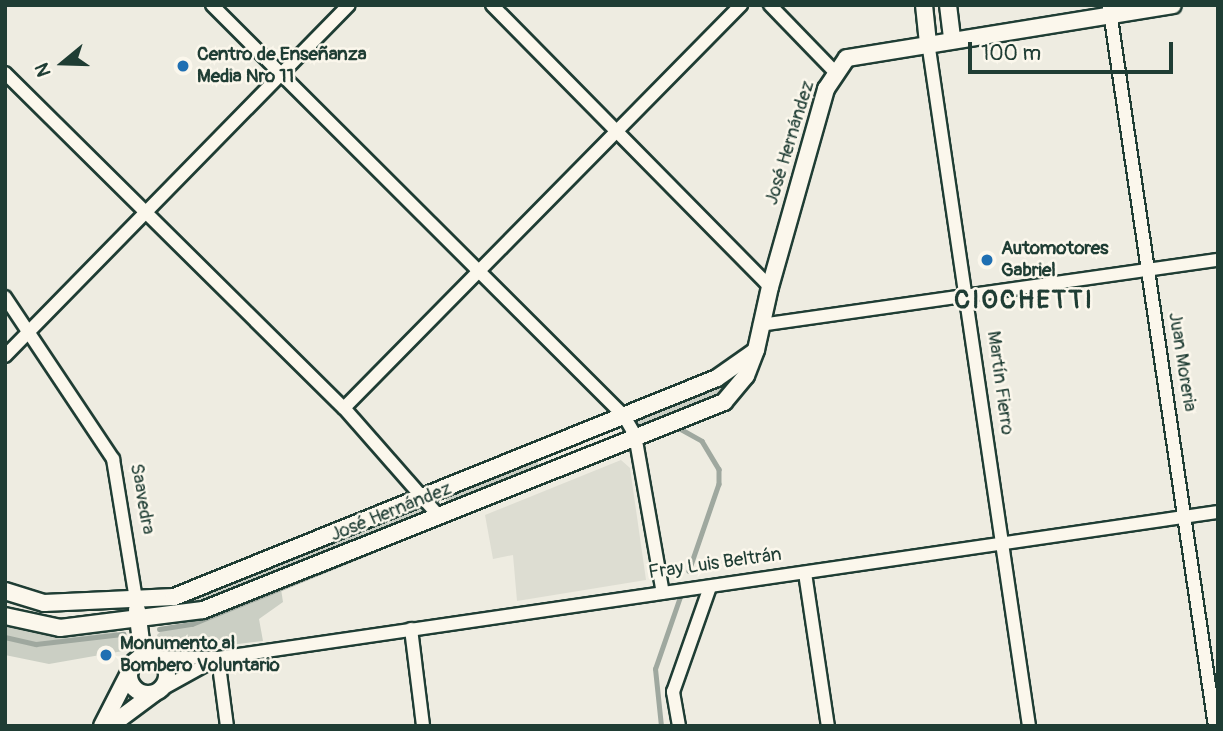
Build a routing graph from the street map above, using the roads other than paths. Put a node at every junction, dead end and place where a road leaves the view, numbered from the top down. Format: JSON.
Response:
{"nodes":[{"id":1,"x":212,"y":5,"type":"edge"},
{"id":2,"x":349,"y":5,"type":"edge"},
{"id":3,"x":492,"y":5,"type":"edge"},
{"id":4,"x":741,"y":5,"type":"edge"},
{"id":5,"x":770,"y":5,"type":"edge"},
{"id":6,"x":923,"y":5,"type":"edge"},
{"id":7,"x":948,"y":5,"type":"edge"},
{"id":8,"x":1173,"y":5,"type":"edge"},
{"id":9,"x":1110,"y":10,"type":"edge"},
{"id":10,"x":952,"y":39,"type":"junction"},
{"id":11,"x":928,"y":42,"type":"junction"},
{"id":12,"x":834,"y":71,"type":"junction"},
{"id":13,"x":5,"y":73,"type":"edge"},
{"id":14,"x":281,"y":75,"type":"junction"},
{"id":15,"x":618,"y":128,"type":"junction"},
{"id":16,"x":145,"y":214,"type":"junction"},
{"id":17,"x":1218,"y":260,"type":"edge"},
{"id":18,"x":480,"y":268,"type":"junction"},
{"id":19,"x":1148,"y":270,"type":"junction"},
{"id":20,"x":770,"y":286,"type":"junction"},
{"id":21,"x":966,"y":295,"type":"junction"},
{"id":22,"x":5,"y":297,"type":"edge"},
{"id":23,"x":760,"y":325,"type":"junction"},
{"id":24,"x":30,"y":332,"type":"junction"},
{"id":25,"x":756,"y":350,"type":"junction"},
{"id":26,"x":5,"y":356,"type":"edge"},
{"id":27,"x":344,"y":408,"type":"junction"},
{"id":28,"x":624,"y":416,"type":"junction"},
{"id":29,"x":635,"y":435,"type":"junction"},
{"id":30,"x":541,"y":448,"type":"junction"},
{"id":31,"x":551,"y":471,"type":"junction"},
{"id":32,"x":424,"y":498,"type":"junction"},
{"id":33,"x":1218,"y":512,"type":"edge"},
{"id":34,"x":439,"y":516,"type":"junction"},
{"id":35,"x":1186,"y":516,"type":"junction"},
{"id":36,"x":1002,"y":545,"type":"junction"},
{"id":37,"x":805,"y":573,"type":"junction"},
{"id":38,"x":710,"y":587,"type":"junction"},
{"id":39,"x":5,"y":591,"type":"edge"},
{"id":40,"x":663,"y":593,"type":"junction"},
{"id":41,"x":136,"y":600,"type":"junction"},
{"id":42,"x":5,"y":616,"type":"edge"},
{"id":43,"x":138,"y":618,"type":"junction"},
{"id":44,"x":411,"y":629,"type":"junction"},
{"id":45,"x":148,"y":657,"type":"junction"},
{"id":46,"x":218,"y":658,"type":"junction"},
{"id":47,"x":130,"y":671,"type":"junction"},
{"id":48,"x":158,"y":691,"type":"junction"},
{"id":49,"x":102,"y":726,"type":"edge"},
{"id":50,"x":110,"y":726,"type":"edge"},
{"id":51,"x":227,"y":726,"type":"edge"},
{"id":52,"x":423,"y":726,"type":"edge"},
{"id":53,"x":679,"y":726,"type":"edge"},
{"id":54,"x":828,"y":726,"type":"edge"},
{"id":55,"x":1029,"y":726,"type":"edge"},
{"id":56,"x":1215,"y":726,"type":"edge"}],
"edges":[{"from":1,"to":14,"type":"street"},
{"from":2,"to":14,"type":"street"},
{"from":3,"to":15,"type":"street"},
{"from":4,"to":15,"type":"street"},
{"from":5,"to":12,"type":"street"},
{"from":6,"to":11,"type":"street","name":"Martín Fierro"},
{"from":7,"to":10,"type":"street"},
{"from":8,"to":9,"type":"street"},
{"from":9,"to":10,"type":"street"},
{"from":9,"to":19,"type":"street","name":"Juan Moreria"},
{"from":10,"to":11,"type":"street"},
{"from":11,"to":12,"type":"street"},
{"from":11,"to":21,"type":"street","name":"Martín Fierro"},
{"from":12,"to":20,"type":"street","name":"José Hernández"},
{"from":13,"to":16,"type":"street"},
{"from":14,"to":16,"type":"street"},
{"from":14,"to":18,"type":"street"},
{"from":15,"to":18,"type":"street"},
{"from":15,"to":20,"type":"street"},
{"from":16,"to":24,"type":"street"},
{"from":16,"to":27,"type":"street"},
{"from":17,"to":19,"type":"street"},
{"from":18,"to":27,"type":"street"},
{"from":18,"to":28,"type":"street"},
{"from":19,"to":21,"type":"street"},
{"from":19,"to":35,"type":"street","name":"Juan Moreria"},
{"from":20,"to":23,"type":"street","name":"José Hernández"},
{"from":21,"to":23,"type":"street"},
{"from":21,"to":36,"type":"street","name":"Martín Fierro"},
{"from":22,"to":24,"type":"street","name":"Saavedra"},
{"from":23,"to":25,"type":"street","name":"José Hernández"},
{"from":24,"to":26,"type":"street"},
{"from":24,"to":41,"type":"street","name":"Saavedra"},
{"from":25,"to":28,"type":"street","name":"José Hernández"},
{"from":25,"to":29,"type":"street","name":"José Hernández"},
{"from":27,"to":32,"type":"street"},
{"from":28,"to":29,"type":"street"},
{"from":28,"to":30,"type":"street","name":"José Hernández"},
{"from":29,"to":31,"type":"street","name":"José Hernández"},
{"from":29,"to":40,"type":"street"},
{"from":30,"to":31,"type":"street"},
{"from":30,"to":32,"type":"street","name":"José Hernández"},
{"from":31,"to":34,"type":"street","name":"José Hernández"},
{"from":32,"to":34,"type":"street"},
{"from":32,"to":41,"type":"street","name":"José Hernández"},
{"from":33,"to":35,"type":"street","name":"Fray Luis Beltrán"},
{"from":34,"to":43,"type":"street","name":"José Hernández"},
{"from":35,"to":36,"type":"street","name":"Fray Luis Beltrán"},
{"from":35,"to":56,"type":"street","name":"Juan Moreria"},
{"from":36,"to":37,"type":"street","name":"Fray Luis Beltrán"},
{"from":36,"to":55,"type":"street","name":"Martín Fierro"},
{"from":37,"to":38,"type":"street","name":"Fray Luis Beltrán"},
{"from":37,"to":54,"type":"street"},
{"from":38,"to":40,"type":"street","name":"Fray Luis Beltrán"},
{"from":38,"to":53,"type":"street"},
{"from":39,"to":41,"type":"street","name":"José Hernández"},
{"from":40,"to":44,"type":"street","name":"Fray Luis Beltrán"},
{"from":41,"to":43,"type":"street","name":"Saavedra"},
{"from":42,"to":43,"type":"street","name":"José Hernández"},
{"from":43,"to":45,"type":"street","name":"Saavedra"},
{"from":44,"to":46,"type":"street","name":"Fray Luis Beltrán"},
{"from":44,"to":52,"type":"street"},
{"from":45,"to":46,"type":"street","name":"Fray Luis Beltrán"},
{"from":45,"to":47,"type":"street"},
{"from":45,"to":48,"type":"street"},
{"from":46,"to":48,"type":"street","name":"Fray Luis Beltrán"},
{"from":46,"to":51,"type":"street"},
{"from":47,"to":48,"type":"street"},
{"from":47,"to":49,"type":"street"},
{"from":48,"to":50,"type":"street","name":"Fray Luis Beltrán"}]}
